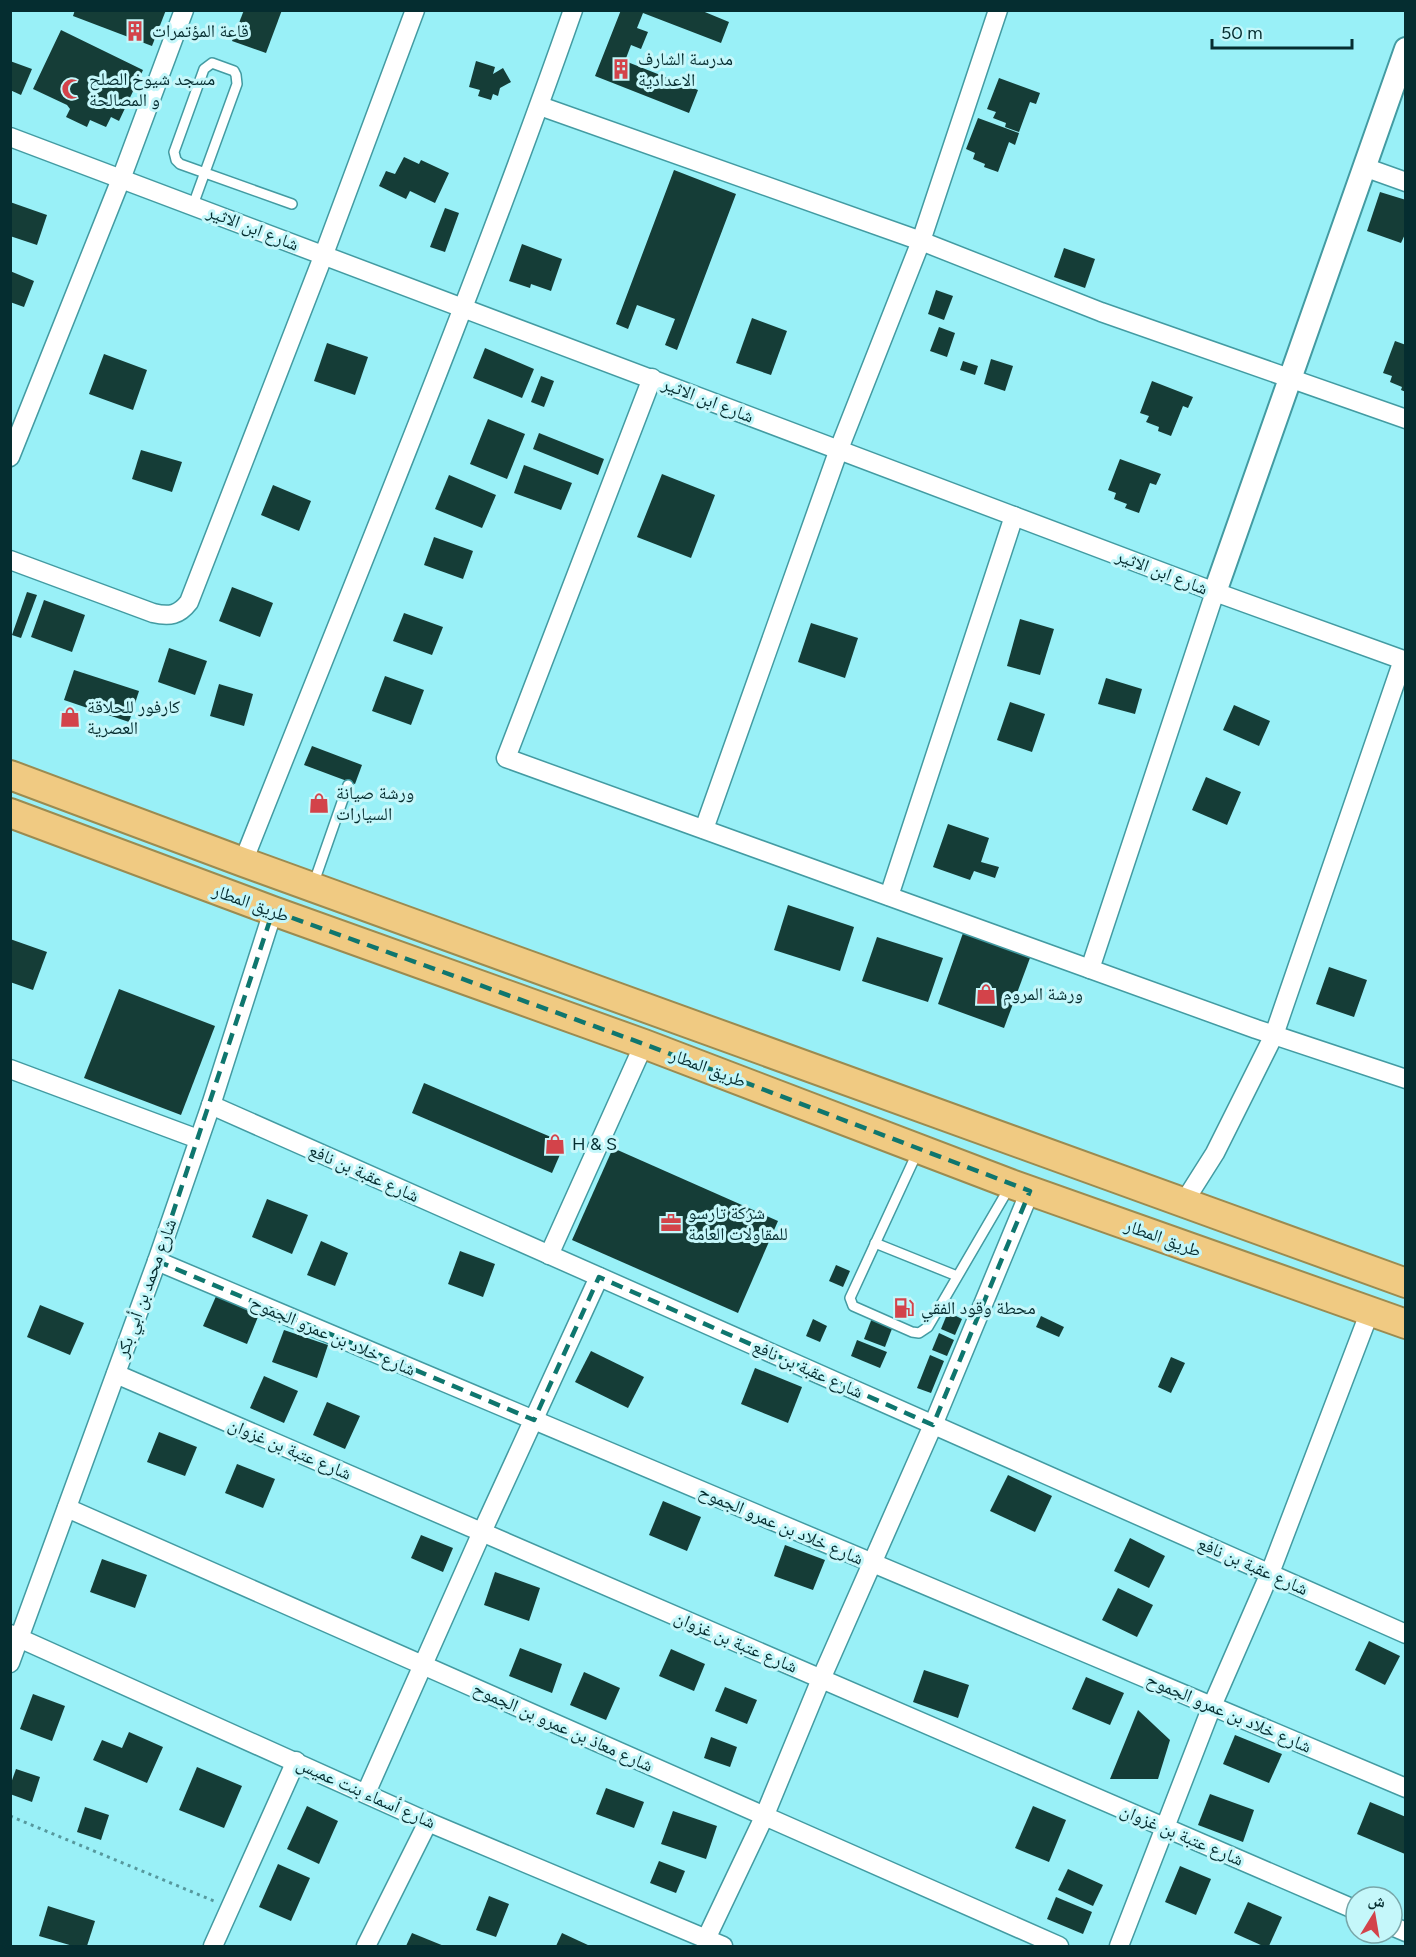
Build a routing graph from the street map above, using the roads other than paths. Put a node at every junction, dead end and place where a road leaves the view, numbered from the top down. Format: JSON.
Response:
{"nodes":[{"id":1,"x":184,"y":10,"type":"edge"},
{"id":2,"x":415,"y":10,"type":"edge"},
{"id":3,"x":573,"y":10,"type":"edge"},
{"id":4,"x":998,"y":10,"type":"edge"},
{"id":5,"x":1406,"y":49,"type":"edge"},
{"id":6,"x":540,"y":106,"type":"junction"},
{"id":7,"x":10,"y":137,"type":"edge"},
{"id":8,"x":1364,"y":167,"type":"junction"},
{"id":9,"x":205,"y":173,"type":"junction"},
{"id":10,"x":121,"y":179,"type":"junction"},
{"id":11,"x":1406,"y":182,"type":"edge"},
{"id":12,"x":292,"y":204,"type":"dead end"},
{"id":13,"x":193,"y":205,"type":"junction"},
{"id":14,"x":921,"y":241,"type":"junction"},
{"id":15,"x":324,"y":255,"type":"junction"},
{"id":16,"x":463,"y":307,"type":"junction"},
{"id":17,"x":652,"y":378,"type":"junction"},
{"id":18,"x":1289,"y":378,"type":"junction"},
{"id":19,"x":1406,"y":419,"type":"edge"},
{"id":20,"x":839,"y":449,"type":"junction"},
{"id":21,"x":10,"y":457,"type":"edge"},
{"id":22,"x":1014,"y":516,"type":"junction"},
{"id":23,"x":10,"y":560,"type":"edge"},
{"id":24,"x":1215,"y":592,"type":"junction"},
{"id":25,"x":1404,"y":661,"type":"edge"},
{"id":26,"x":10,"y":775,"type":"edge"},
{"id":27,"x":348,"y":785,"type":"dead end"},
{"id":28,"x":10,"y":813,"type":"edge"},
{"id":29,"x":704,"y":829,"type":"junction"},
{"id":30,"x":243,"y":862,"type":"junction"},
{"id":31,"x":312,"y":888,"type":"junction"},
{"id":32,"x":889,"y":896,"type":"junction"},
{"id":33,"x":273,"y":912,"type":"junction"},
{"id":34,"x":1090,"y":969,"type":"junction"},
{"id":35,"x":1274,"y":1035,"type":"junction"},
{"id":36,"x":644,"y":1044,"type":"junction"},
{"id":37,"x":10,"y":1069,"type":"edge"},
{"id":38,"x":1406,"y":1079,"type":"edge"},
{"id":39,"x":211,"y":1105,"type":"junction"},
{"id":40,"x":198,"y":1139,"type":"junction"},
{"id":41,"x":919,"y":1148,"type":"junction"},
{"id":42,"x":1020,"y":1187,"type":"junction"},
{"id":43,"x":1184,"y":1202,"type":"junction"},
{"id":44,"x":875,"y":1243,"type":"junction"},
{"id":45,"x":549,"y":1255,"type":"junction"},
{"id":46,"x":157,"y":1261,"type":"junction"},
{"id":47,"x":957,"y":1276,"type":"junction"},
{"id":48,"x":599,"y":1277,"type":"junction"},
{"id":49,"x":1406,"y":1282,"type":"edge"},
{"id":50,"x":1370,"y":1311,"type":"junction"},
{"id":51,"x":1406,"y":1324,"type":"edge"},
{"id":52,"x":116,"y":1374,"type":"junction"},
{"id":53,"x":534,"y":1420,"type":"junction"},
{"id":54,"x":933,"y":1425,"type":"junction"},
{"id":55,"x":67,"y":1508,"type":"junction"},
{"id":56,"x":482,"y":1532,"type":"junction"},
{"id":57,"x":873,"y":1563,"type":"junction"},
{"id":58,"x":1270,"y":1574,"type":"junction"},
{"id":59,"x":1406,"y":1634,"type":"edge"},
{"id":60,"x":15,"y":1635,"type":"edge"},
{"id":61,"x":10,"y":1663,"type":"edge"},
{"id":62,"x":423,"y":1664,"type":"junction"},
{"id":63,"x":821,"y":1679,"type":"junction"},
{"id":64,"x":1212,"y":1706,"type":"junction"},
{"id":65,"x":296,"y":1761,"type":"junction"},
{"id":66,"x":1406,"y":1788,"type":"edge"},
{"id":67,"x":366,"y":1793,"type":"junction"},
{"id":68,"x":764,"y":1817,"type":"junction"},
{"id":69,"x":428,"y":1821,"type":"junction"},
{"id":70,"x":1166,"y":1828,"type":"junction"},
{"id":71,"x":1344,"y":1905,"type":"edge"},
{"id":72,"x":706,"y":1939,"type":"junction"},
{"id":73,"x":213,"y":1947,"type":"edge"},
{"id":74,"x":366,"y":1947,"type":"edge"},
{"id":75,"x":723,"y":1947,"type":"edge"},
{"id":76,"x":1059,"y":1947,"type":"edge"},
{"id":77,"x":1119,"y":1947,"type":"edge"}],
"edges":[{"from":1,"to":10,"type":"street"},
{"from":2,"to":15,"type":"street"},
{"from":3,"to":6,"type":"street"},
{"from":4,"to":14,"type":"street"},
{"from":5,"to":8,"type":"street"},
{"from":6,"to":14,"type":"street"},
{"from":6,"to":16,"type":"street"},
{"from":7,"to":10,"type":"street","name":"شارع ابن الاثير"},
{"from":8,"to":11,"type":"street"},
{"from":8,"to":18,"type":"street"},
{"from":9,"to":9,"type":"lane"},
{"from":9,"to":12,"type":"lane"},
{"from":9,"to":13,"type":"lane"},
{"from":10,"to":13,"type":"street","name":"شارع ابن الاثير"},
{"from":10,"to":21,"type":"street"},
{"from":13,"to":15,"type":"street","name":"شارع ابن الاثير"},
{"from":14,"to":18,"type":"street"},
{"from":14,"to":20,"type":"street"},
{"from":15,"to":16,"type":"street","name":"شارع ابن الاثير"},
{"from":15,"to":23,"type":"street"},
{"from":16,"to":17,"type":"street","name":"شارع ابن الاثير"},
{"from":16,"to":30,"type":"street"},
{"from":17,"to":20,"type":"street","name":"شارع ابن الاثير"},
{"from":17,"to":29,"type":"street"},
{"from":18,"to":19,"type":"street"},
{"from":18,"to":24,"type":"street"},
{"from":20,"to":22,"type":"street","name":"شارع ابن الاثير"},
{"from":20,"to":29,"type":"street"},
{"from":22,"to":24,"type":"street","name":"شارع ابن الاثير"},
{"from":22,"to":32,"type":"street"},
{"from":24,"to":25,"type":"street","name":"شارع ابن الاثير"},
{"from":24,"to":34,"type":"street"},
{"from":25,"to":35,"type":"street"},
{"from":26,"to":30,"type":"highway","name":"طريق المطار"},
{"from":27,"to":31,"type":"lane"},
{"from":28,"to":33,"type":"highway","name":"طريق المطار"},
{"from":29,"to":32,"type":"street"},
{"from":30,"to":31,"type":"highway","name":"طريق المطار"},
{"from":31,"to":43,"type":"highway","name":"طريق المطار"},
{"from":32,"to":34,"type":"street"},
{"from":33,"to":36,"type":"highway","name":"طريق المطار"},
{"from":33,"to":39,"type":"street","name":"شارع محمد بن أبي بكر"},
{"from":34,"to":35,"type":"street"},
{"from":35,"to":38,"type":"street"},
{"from":35,"to":43,"type":"street"},
{"from":36,"to":41,"type":"highway","name":"طريق المطار"},
{"from":36,"to":45,"type":"street"},
{"from":37,"to":40,"type":"street"},
{"from":39,"to":40,"type":"street","name":"شارع محمد بن أبي بكر"},
{"from":39,"to":45,"type":"street","name":"شارع عقبة بن نافع"},
{"from":40,"to":46,"type":"street","name":"شارع محمد بن أبي بكر"},
{"from":41,"to":42,"type":"highway","name":"طريق المطار"},
{"from":41,"to":44,"type":"lane"},
{"from":42,"to":47,"type":"lane"},
{"from":42,"to":50,"type":"highway","name":"طريق المطار"},
{"from":42,"to":54,"type":"street"},
{"from":43,"to":49,"type":"highway","name":"طريق المطار"},
{"from":44,"to":47,"type":"lane"},
{"from":44,"to":47,"type":"lane"},
{"from":45,"to":48,"type":"street","name":"شارع عقبة بن نافع"},
{"from":46,"to":52,"type":"street","name":"شارع محمد بن أبي بكر"},
{"from":46,"to":53,"type":"street","name":"شارع خلاد بن عمرو الجموح"},
{"from":48,"to":53,"type":"street"},
{"from":48,"to":54,"type":"street","name":"شارع عقبة بن نافع"},
{"from":50,"to":51,"type":"highway","name":"طريق المطار"},
{"from":50,"to":58,"type":"street"},
{"from":52,"to":55,"type":"street","name":"شارع محمد بن أبي بكر"},
{"from":52,"to":56,"type":"street","name":"شارع عتبة بن غزوان"},
{"from":53,"to":56,"type":"street"},
{"from":53,"to":57,"type":"street","name":"شارع خلاد بن عمرو الجموح"},
{"from":54,"to":57,"type":"street"},
{"from":54,"to":58,"type":"street","name":"شارع عقبة بن نافع"},
{"from":55,"to":60,"type":"street","name":"شارع محمد بن أبي بكر"},
{"from":55,"to":62,"type":"street","name":"شارع معاذ بن عمرو بن الجموح"},
{"from":56,"to":62,"type":"street"},
{"from":56,"to":63,"type":"street","name":"شارع عتبة بن غزوان"},
{"from":57,"to":63,"type":"street"},
{"from":57,"to":64,"type":"street","name":"شارع خلاد بن عمرو الجموح"},
{"from":58,"to":59,"type":"street","name":"شارع عقبة بن نافع"},
{"from":58,"to":64,"type":"street"},
{"from":60,"to":61,"type":"street","name":"شارع محمد بن أبي بكر"},
{"from":60,"to":65,"type":"street","name":"شارع أسماء بنت عميس"},
{"from":62,"to":67,"type":"street"},
{"from":62,"to":68,"type":"street","name":"شارع معاذ بن عمرو بن الجموح"},
{"from":63,"to":68,"type":"street"},
{"from":63,"to":70,"type":"street","name":"شارع عتبة بن غزوان"},
{"from":64,"to":66,"type":"street","name":"شارع خلاد بن عمرو الجموح"},
{"from":64,"to":70,"type":"street"},
{"from":65,"to":67,"type":"street","name":"شارع أسماء بنت عميس"},
{"from":65,"to":73,"type":"street"},
{"from":67,"to":69,"type":"street","name":"شارع أسماء بنت عميس"},
{"from":68,"to":72,"type":"street"},
{"from":68,"to":76,"type":"street","name":"شارع معاذ بن عمرو بن الجموح"},
{"from":69,"to":72,"type":"street","name":"شارع أسماء بنت عميس"},
{"from":69,"to":74,"type":"street"},
{"from":70,"to":71,"type":"street","name":"شارع عتبة بن غزوان"},
{"from":70,"to":77,"type":"street"},
{"from":72,"to":75,"type":"street","name":"شارع أسماء بنت عميس"}]}
